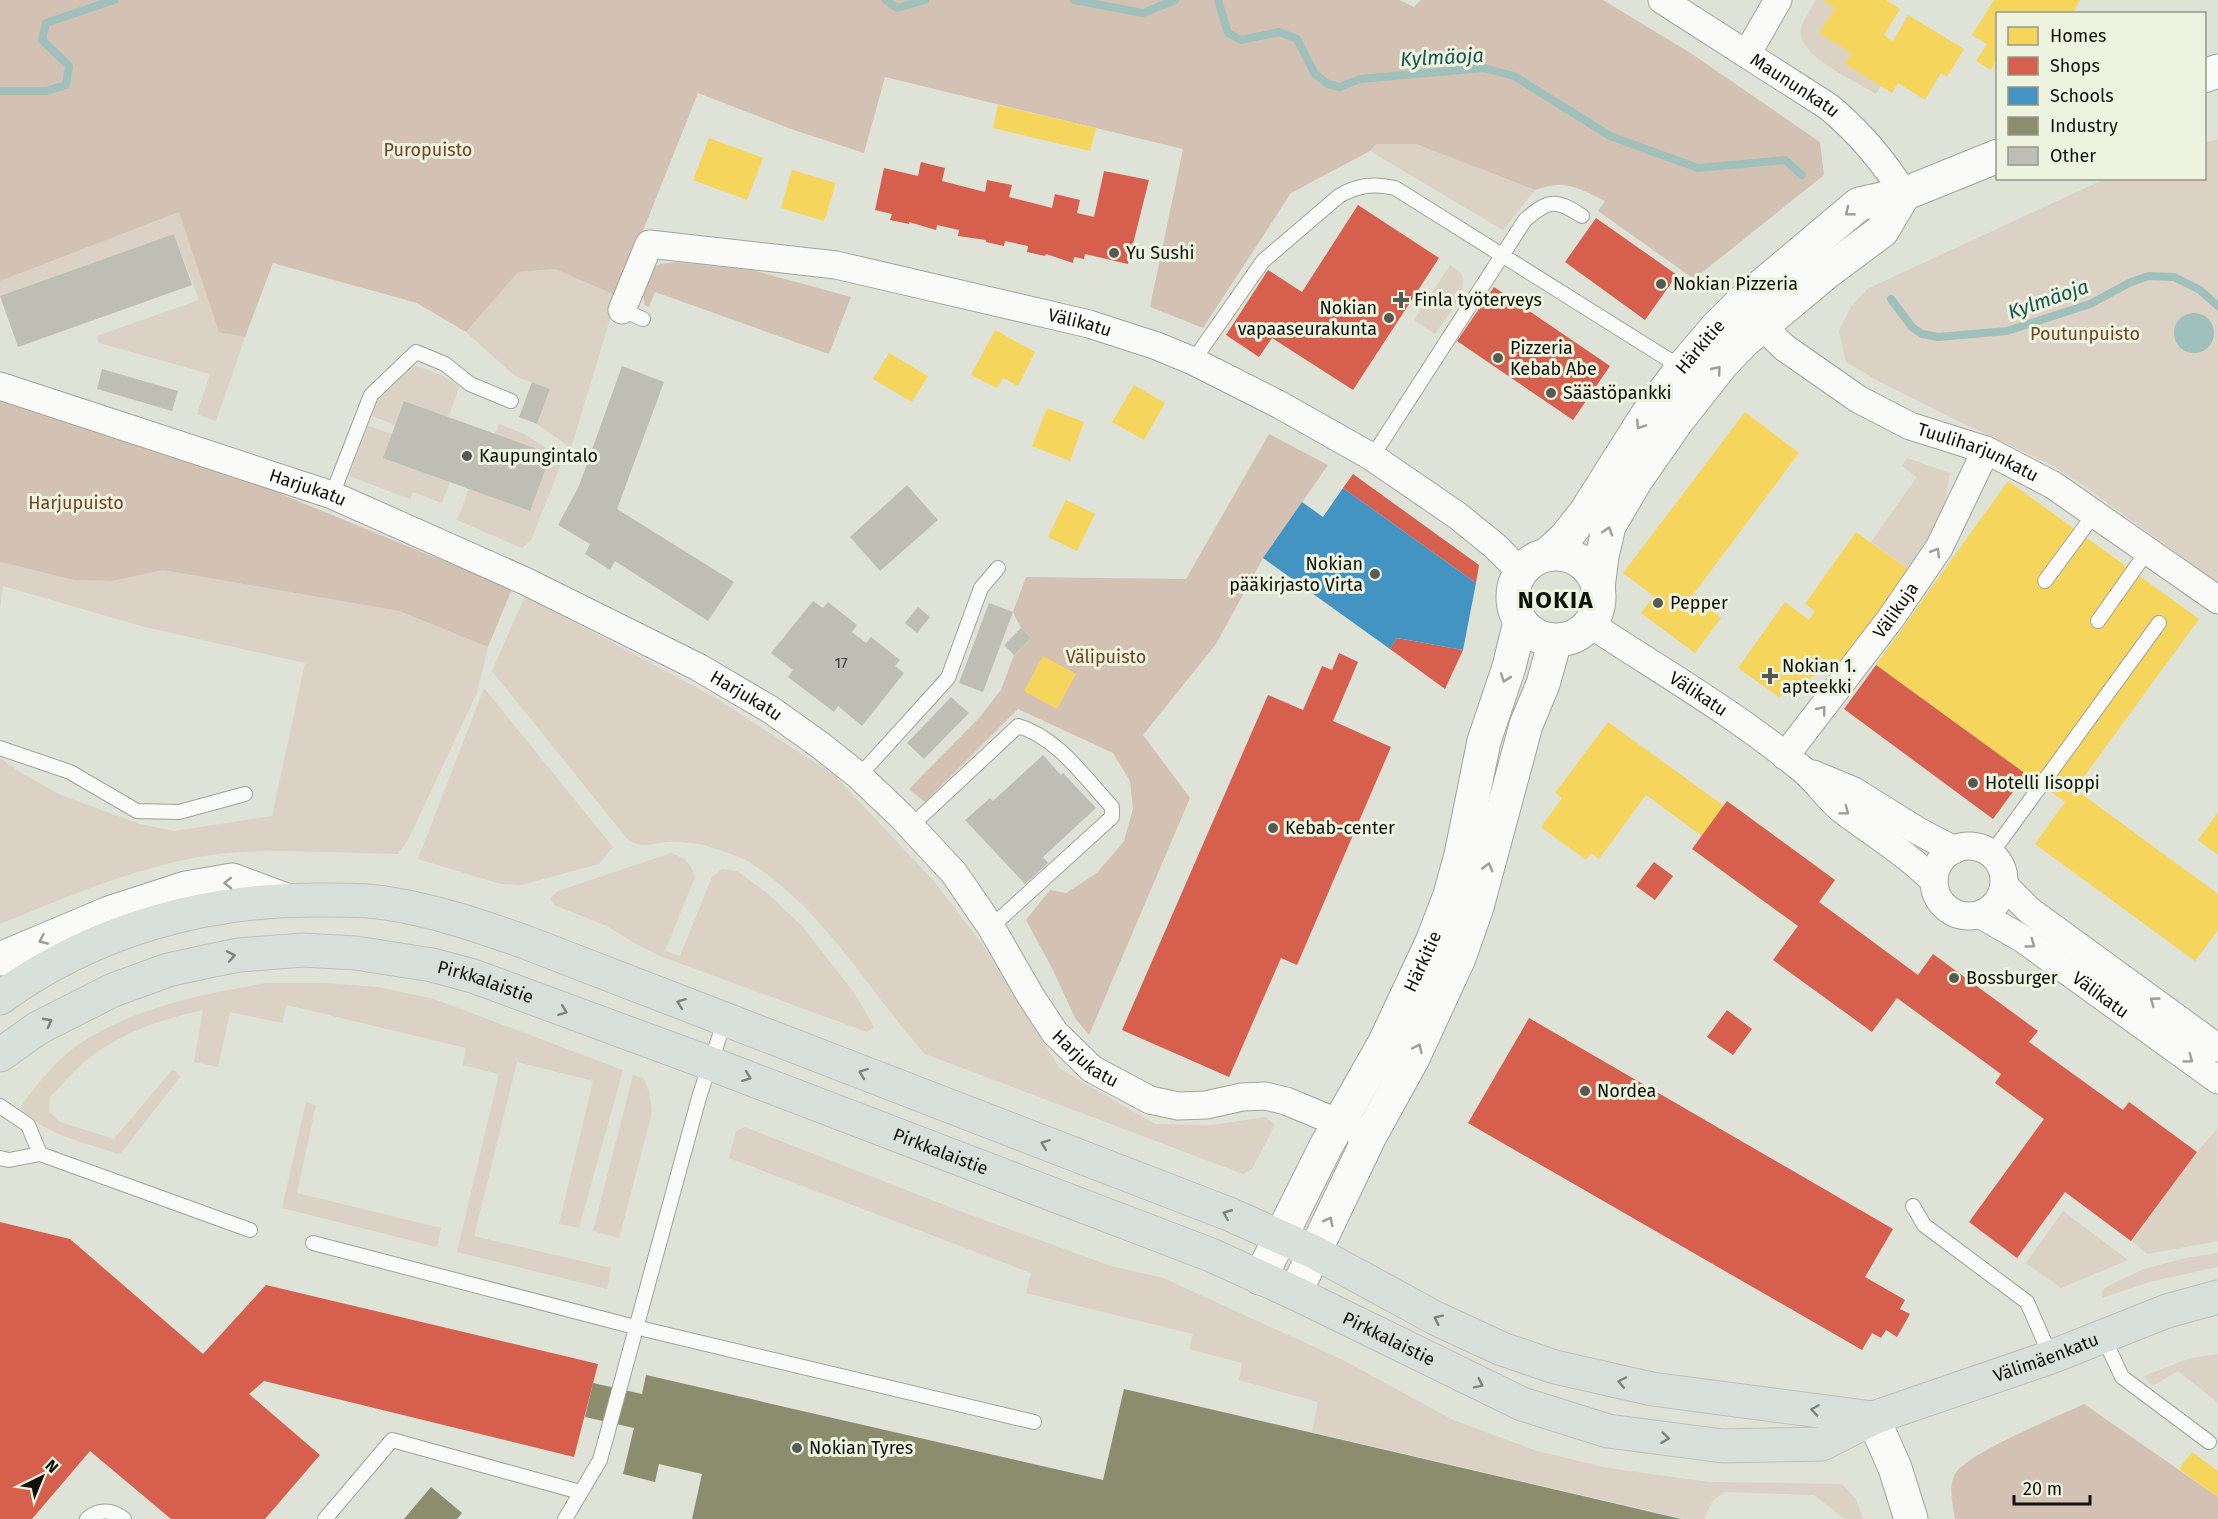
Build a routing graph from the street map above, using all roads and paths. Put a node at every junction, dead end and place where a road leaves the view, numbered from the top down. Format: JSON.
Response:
{"nodes":[{"id":1,"x":1662,"y":0,"type":"edge"},
{"id":2,"x":1778,"y":0,"type":"edge"},
{"id":3,"x":1747,"y":54,"type":"junction"},
{"id":4,"x":1996,"y":157,"type":"edge"},
{"id":5,"x":1904,"y":194,"type":"junction"},
{"id":6,"x":1582,"y":216,"type":"dead end"},
{"id":7,"x":1502,"y":255,"type":"junction"},
{"id":8,"x":632,"y":314,"type":"dead end"},
{"id":9,"x":1750,"y":315,"type":"junction"},
{"id":10,"x":1193,"y":361,"type":"junction"},
{"id":11,"x":1682,"y":368,"type":"junction"},
{"id":12,"x":0,"y":386,"type":"edge"},
{"id":13,"x":511,"y":400,"type":"dead end"},
{"id":14,"x":1986,"y":450,"type":"junction"},
{"id":15,"x":1372,"y":457,"type":"junction"},
{"id":16,"x":332,"y":495,"type":"junction"},
{"id":17,"x":2095,"y":513,"type":"junction"},
{"id":18,"x":2148,"y":550,"type":"junction"},
{"id":19,"x":1534,"y":563,"type":"junction"},
{"id":20,"x":998,"y":568,"type":"dead end"},
{"id":21,"x":2045,"y":581,"type":"dead end"},
{"id":22,"x":1598,"y":588,"type":"junction"},
{"id":23,"x":2218,"y":600,"type":"edge"},
{"id":24,"x":2098,"y":621,"type":"dead end"},
{"id":25,"x":1520,"y":622,"type":"junction"},
{"id":26,"x":2159,"y":623,"type":"dead end"},
{"id":27,"x":1590,"y":624,"type":"junction"},
{"id":28,"x":1555,"y":641,"type":"junction"},
{"id":29,"x":0,"y":748,"type":"edge"},
{"id":30,"x":1794,"y":763,"type":"junction"},
{"id":31,"x":859,"y":776,"type":"junction"},
{"id":32,"x":245,"y":794,"type":"dead end"},
{"id":33,"x":911,"y":826,"type":"junction"},
{"id":34,"x":1954,"y":850,"type":"junction"},
{"id":35,"x":1991,"y":854,"type":"junction"},
{"id":36,"x":1934,"y":881,"type":"junction"},
{"id":37,"x":2004,"y":885,"type":"junction"},
{"id":38,"x":283,"y":899,"type":"junction"},
{"id":39,"x":1981,"y":915,"type":"junction"},
{"id":40,"x":991,"y":927,"type":"junction"},
{"id":41,"x":0,"y":958,"type":"edge"},
{"id":42,"x":0,"y":998,"type":"edge"},
{"id":43,"x":725,"y":1020,"type":"junction"},
{"id":44,"x":2218,"y":1048,"type":"edge"},
{"id":45,"x":0,"y":1055,"type":"edge"},
{"id":46,"x":709,"y":1063,"type":"junction"},
{"id":47,"x":2218,"y":1080,"type":"edge"},
{"id":48,"x":0,"y":1106,"type":"edge"},
{"id":49,"x":1340,"y":1124,"type":"junction"},
{"id":50,"x":1370,"y":1136,"type":"junction"},
{"id":51,"x":40,"y":1154,"type":"junction"},
{"id":52,"x":0,"y":1158,"type":"edge"},
{"id":53,"x":1913,"y":1206,"type":"dead end"},
{"id":54,"x":250,"y":1230,"type":"dead end"},
{"id":55,"x":1281,"y":1236,"type":"junction"},
{"id":56,"x":313,"y":1243,"type":"dead end"},
{"id":57,"x":1314,"y":1252,"type":"junction"},
{"id":58,"x":1260,"y":1278,"type":"junction"},
{"id":59,"x":1295,"y":1293,"type":"junction"},
{"id":60,"x":2218,"y":1297,"type":"edge"},
{"id":61,"x":635,"y":1328,"type":"junction"},
{"id":62,"x":2103,"y":1336,"type":"junction"},
{"id":63,"x":2052,"y":1358,"type":"junction"},
{"id":64,"x":1873,"y":1418,"type":"junction"},
{"id":65,"x":1034,"y":1422,"type":"dead end"},
{"id":66,"x":2209,"y":1442,"type":"dead end"},
{"id":67,"x":580,"y":1492,"type":"junction"},
{"id":68,"x":87,"y":1519,"type":"edge"},
{"id":69,"x":124,"y":1519,"type":"edge"},
{"id":70,"x":325,"y":1519,"type":"edge"},
{"id":71,"x":565,"y":1519,"type":"edge"},
{"id":72,"x":1911,"y":1519,"type":"edge"}],
"edges":[{"from":1,"to":3,"type":"street","name":"Maununkatu"},
{"from":2,"to":3,"type":"street"},
{"from":3,"to":5,"type":"street","name":"Maununkatu"},
{"from":4,"to":5,"type":"main road"},
{"from":5,"to":9,"type":"main road","name":"Härkitie"},
{"from":6,"to":7,"type":"lane"},
{"from":7,"to":10,"type":"lane"},
{"from":7,"to":11,"type":"lane"},
{"from":7,"to":15,"type":"lane"},
{"from":8,"to":10,"type":"street","name":"Välikatu"},
{"from":9,"to":11,"type":"main road","name":"Härkitie"},
{"from":9,"to":14,"type":"street","name":"Tuuliharjunkatu"},
{"from":22,"to":9,"type":"main road","name":"Härkitie","one_way":true},
{"from":10,"to":15,"type":"street","name":"Välikatu"},
{"from":11,"to":19,"type":"main road","name":"Härkitie","one_way":true},
{"from":12,"to":16,"type":"street","name":"Harjukatu"},
{"from":13,"to":16,"type":"lane"},
{"from":14,"to":17,"type":"street","name":"Tuuliharjunkatu"},
{"from":30,"to":14,"type":"street","name":"Välikuja","one_way":true},
{"from":15,"to":19,"type":"street","name":"Välikatu"},
{"from":16,"to":31,"type":"street","name":"Harjukatu"},
{"from":17,"to":18,"type":"street","name":"Tuuliharjunkatu"},
{"from":17,"to":21,"type":"lane"},
{"from":18,"to":23,"type":"street","name":"Tuuliharjunkatu"},
{"from":18,"to":24,"type":"lane"},
{"from":19,"to":22,"type":"main road"},
{"from":19,"to":25,"type":"main road"},
{"from":20,"to":31,"type":"lane"},
{"from":22,"to":27,"type":"main road"},
{"from":25,"to":28,"type":"main road"},
{"from":25,"to":49,"type":"main road","name":"Härkitie","one_way":true},
{"from":26,"to":35,"type":"lane"},
{"from":27,"to":28,"type":"main road"},
{"from":27,"to":30,"type":"street","name":"Välikatu"},
{"from":50,"to":28,"type":"main road","name":"Härkitie","one_way":true},
{"from":29,"to":32,"type":"lane"},
{"from":30,"to":34,"type":"street","name":"Välikatu"},
{"from":30,"to":36,"type":"street","name":"Välikatu","one_way":true},
{"from":31,"to":33,"type":"street","name":"Harjukatu"},
{"from":33,"to":40,"type":"street","name":"Harjukatu"},
{"from":33,"to":40,"type":"lane"},
{"from":34,"to":35,"type":"street"},
{"from":34,"to":36,"type":"street"},
{"from":35,"to":37,"type":"street"},
{"from":36,"to":39,"type":"street"},
{"from":37,"to":39,"type":"street"},
{"from":44,"to":37,"type":"street","name":"Välikatu","one_way":true},
{"from":38,"to":41,"type":"main road","one_way":true},
{"from":38,"to":42,"type":"main road"},
{"from":43,"to":38,"type":"main road","one_way":true},
{"from":39,"to":47,"type":"street","name":"Välikatu","one_way":true},
{"from":40,"to":49,"type":"street","name":"Harjukatu"},
{"from":43,"to":46,"type":"lane"},
{"from":55,"to":43,"type":"main road","one_way":true},
{"from":45,"to":46,"type":"main road","name":"Pirkkalaistie","one_way":true},
{"from":46,"to":58,"type":"main road","name":"Pirkkalaistie","one_way":true},
{"from":46,"to":61,"type":"lane"},
{"from":48,"to":51,"type":"lane"},
{"from":49,"to":50,"type":"street","name":"Harjukatu"},
{"from":49,"to":55,"type":"main road","name":"Härkitie"},
{"from":57,"to":50,"type":"main road","name":"Härkitie","one_way":true},
{"from":51,"to":52,"type":"lane"},
{"from":51,"to":54,"type":"lane"},
{"from":53,"to":63,"type":"lane"},
{"from":55,"to":57,"type":"main road"},
{"from":55,"to":58,"type":"main road","name":"Härkitie"},
{"from":56,"to":61,"type":"lane"},
{"from":57,"to":59,"type":"main road","name":"Härkitie"},
{"from":64,"to":57,"type":"main road","one_way":true},
{"from":58,"to":59,"type":"main road","name":"Pirkkalaistie"},
{"from":59,"to":64,"type":"main road","name":"Pirkkalaistie","one_way":true},
{"from":60,"to":62,"type":"main road","name":"Välimäenkatu"},
{"from":61,"to":65,"type":"lane"},
{"from":61,"to":67,"type":"lane"},
{"from":62,"to":63,"type":"main road","name":"Välimäenkatu"},
{"from":62,"to":66,"type":"lane"},
{"from":63,"to":64,"type":"main road","name":"Välimäenkatu"},
{"from":64,"to":72,"type":"main road"},
{"from":67,"to":70,"type":"lane"},
{"from":67,"to":71,"type":"lane"},
{"from":68,"to":69,"type":"lane"}]}
